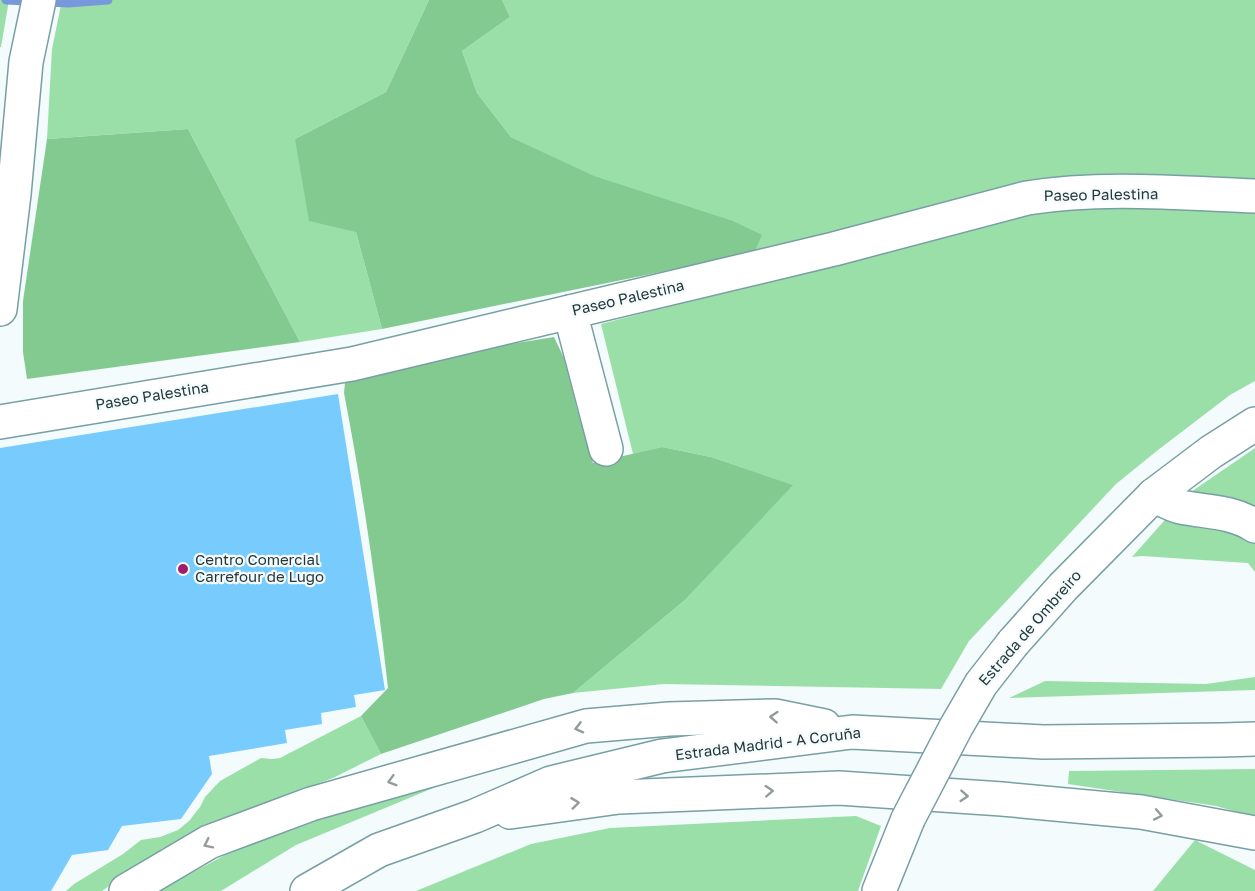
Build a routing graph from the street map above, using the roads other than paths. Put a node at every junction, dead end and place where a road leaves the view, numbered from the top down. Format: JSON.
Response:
{"nodes":[{"id":1,"x":39,"y":0,"type":"edge"},
{"id":2,"x":1255,"y":196,"type":"edge"},
{"id":3,"x":0,"y":309,"type":"edge"},
{"id":4,"x":570,"y":312,"type":"junction"},
{"id":5,"x":0,"y":422,"type":"edge"},
{"id":6,"x":1255,"y":424,"type":"edge"},
{"id":7,"x":606,"y":449,"type":"dead end"},
{"id":8,"x":1154,"y":495,"type":"junction"},
{"id":9,"x":1255,"y":526,"type":"edge"},
{"id":10,"x":852,"y":732,"type":"junction"},
{"id":11,"x":1255,"y":739,"type":"edge"},
{"id":12,"x":475,"y":816,"type":"junction"},
{"id":13,"x":1255,"y":833,"type":"edge"},
{"id":14,"x":126,"y":891,"type":"edge"},
{"id":15,"x":307,"y":891,"type":"edge"},
{"id":16,"x":879,"y":891,"type":"edge"}],
"edges":[{"from":1,"to":3,"type":"main road"},
{"from":2,"to":4,"type":"main road","name":"Paseo Palestina"},
{"from":4,"to":5,"type":"main road","name":"Paseo Palestina"},
{"from":4,"to":7,"type":"main road"},
{"from":6,"to":8,"type":"main road","name":"Estrada de Ombreiro"},
{"from":8,"to":9,"type":"main road"},
{"from":8,"to":16,"type":"main road","name":"Estrada de Ombreiro","bridge":true},
{"from":10,"to":11,"type":"main road","name":"Estrada Madrid - A Coruña"},
{"from":10,"to":12,"type":"main road","name":"Estrada Madrid - A Coruña"},
{"from":10,"to":14,"type":"main road","one_way":true},
{"from":12,"to":13,"type":"main road","one_way":true},
{"from":12,"to":15,"type":"main road","name":"Estrada Madrid - A Coruña"}]}
